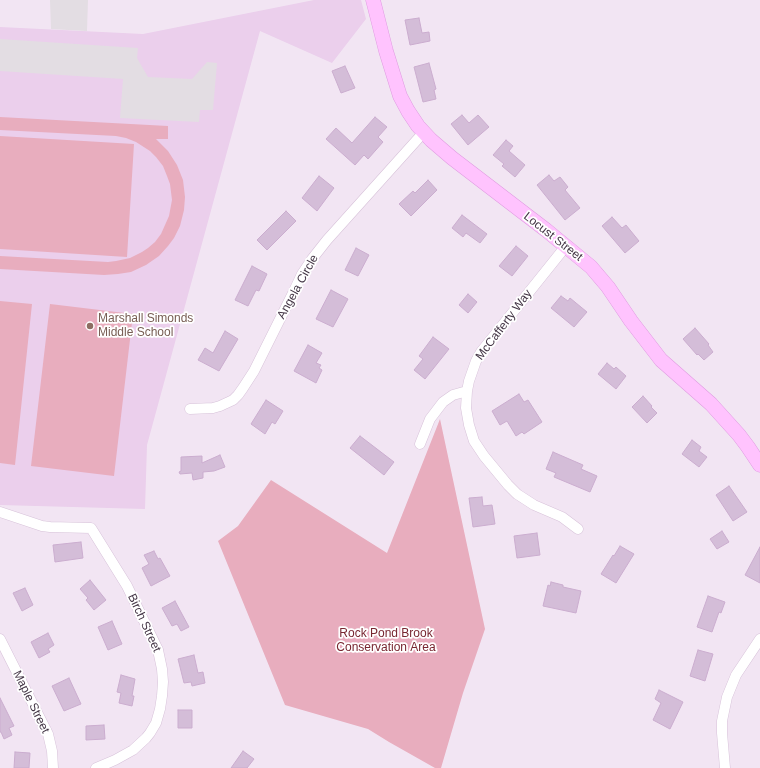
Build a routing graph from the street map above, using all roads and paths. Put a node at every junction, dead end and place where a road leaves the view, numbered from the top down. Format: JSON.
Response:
{"nodes":[{"id":1,"x":373,"y":0,"type":"edge"},
{"id":2,"x":424,"y":132,"type":"junction"},
{"id":3,"x":566,"y":246,"type":"junction"},
{"id":4,"x":467,"y":391,"type":"junction"},
{"id":5,"x":190,"y":409,"type":"dead end"},
{"id":6,"x":420,"y":444,"type":"dead end"},
{"id":7,"x":760,"y":464,"type":"edge"},
{"id":8,"x":0,"y":512,"type":"edge"},
{"id":9,"x":578,"y":529,"type":"dead end"},
{"id":10,"x":0,"y":639,"type":"edge"},
{"id":11,"x":760,"y":639,"type":"edge"},
{"id":12,"x":53,"y":768,"type":"edge"},
{"id":13,"x":96,"y":768,"type":"edge"},
{"id":14,"x":725,"y":768,"type":"edge"}],
"edges":[{"from":1,"to":2,"type":"street","name":"Locust Street"},
{"from":2,"to":3,"type":"street","name":"Locust Street"},
{"from":2,"to":5,"type":"street","name":"Angela Circle"},
{"from":3,"to":4,"type":"street","name":"McCafferty Way"},
{"from":3,"to":7,"type":"street","name":"Locust Street"},
{"from":4,"to":6,"type":"street"},
{"from":4,"to":9,"type":"street","name":"McCafferty Way"},
{"from":8,"to":13,"type":"street","name":"Birch Street"},
{"from":10,"to":12,"type":"street","name":"Maple Street"},
{"from":11,"to":14,"type":"street"}]}
